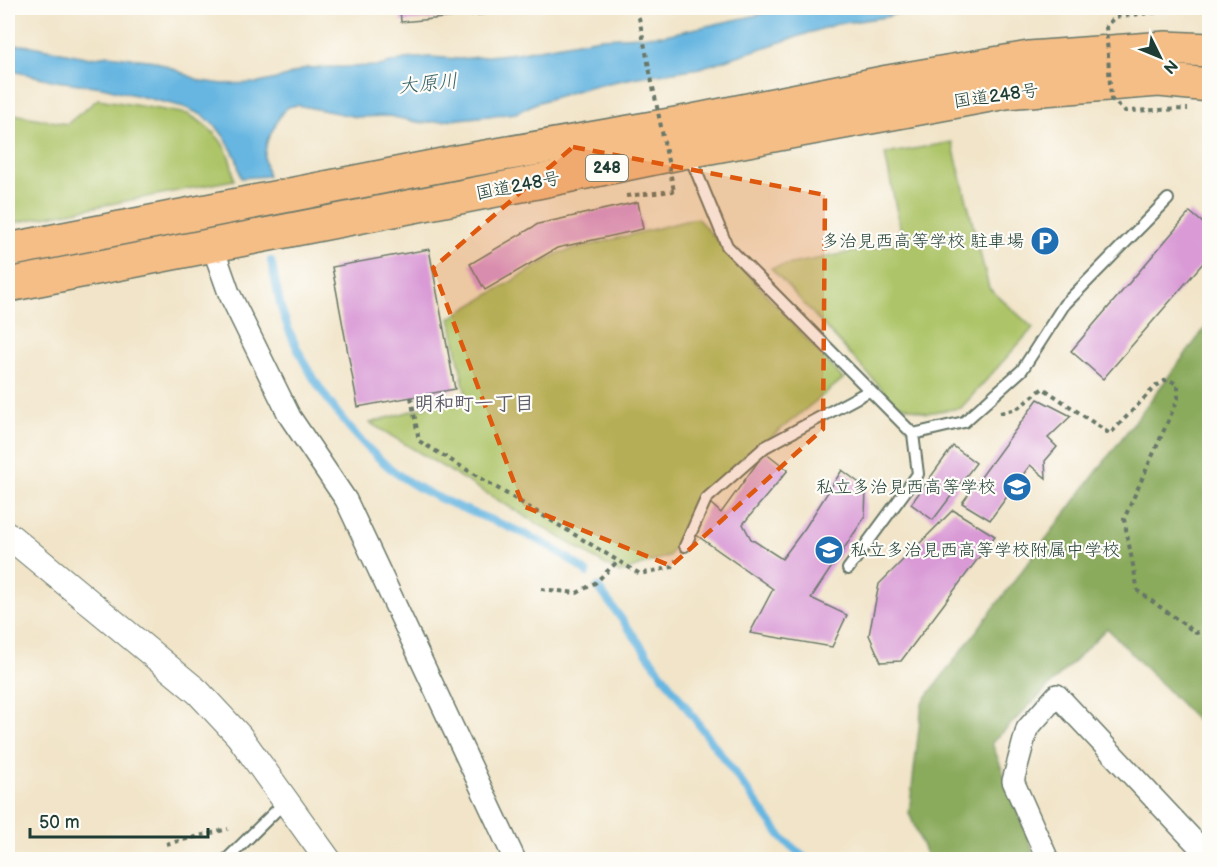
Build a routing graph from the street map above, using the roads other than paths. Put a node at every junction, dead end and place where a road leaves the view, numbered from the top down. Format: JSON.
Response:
{"nodes":[{"id":1,"x":1209,"y":50,"type":"edge"},
{"id":2,"x":1209,"y":85,"type":"edge"},
{"id":3,"x":688,"y":151,"type":"junction"},
{"id":4,"x":1168,"y":199,"type":"dead end"},
{"id":5,"x":212,"y":245,"type":"junction"},
{"id":6,"x":8,"y":250,"type":"edge"},
{"id":7,"x":8,"y":285,"type":"edge"},
{"id":8,"x":869,"y":391,"type":"junction"},
{"id":9,"x":913,"y":434,"type":"junction"},
{"id":10,"x":8,"y":535,"type":"edge"},
{"id":11,"x":685,"y":546,"type":"road end"},
{"id":12,"x":848,"y":569,"type":"dead end"},
{"id":13,"x":286,"y":801,"type":"junction"},
{"id":14,"x":1209,"y":858,"type":"edge"},
{"id":15,"x":226,"y":860,"type":"edge"},
{"id":16,"x":328,"y":860,"type":"edge"},
{"id":17,"x":515,"y":860,"type":"edge"},
{"id":18,"x":1048,"y":860,"type":"edge"}],
"edges":[{"from":1,"to":6,"type":"highway","name":"国道248号","number":"248"},
{"from":2,"to":3,"type":"highway","name":"国道248号","number":"248"},
{"from":3,"to":5,"type":"highway","name":"国道248号","number":"248"},
{"from":3,"to":8,"type":"lane"},
{"from":4,"to":9,"type":"lane"},
{"from":5,"to":7,"type":"highway","name":"国道248号","number":"248"},
{"from":5,"to":17,"type":"street"},
{"from":8,"to":9,"type":"lane"},
{"from":8,"to":11,"type":"lane"},
{"from":9,"to":12,"type":"lane"},
{"from":10,"to":13,"type":"street"},
{"from":13,"to":15,"type":"lane"},
{"from":13,"to":16,"type":"street"},
{"from":14,"to":18,"type":"street"}]}
